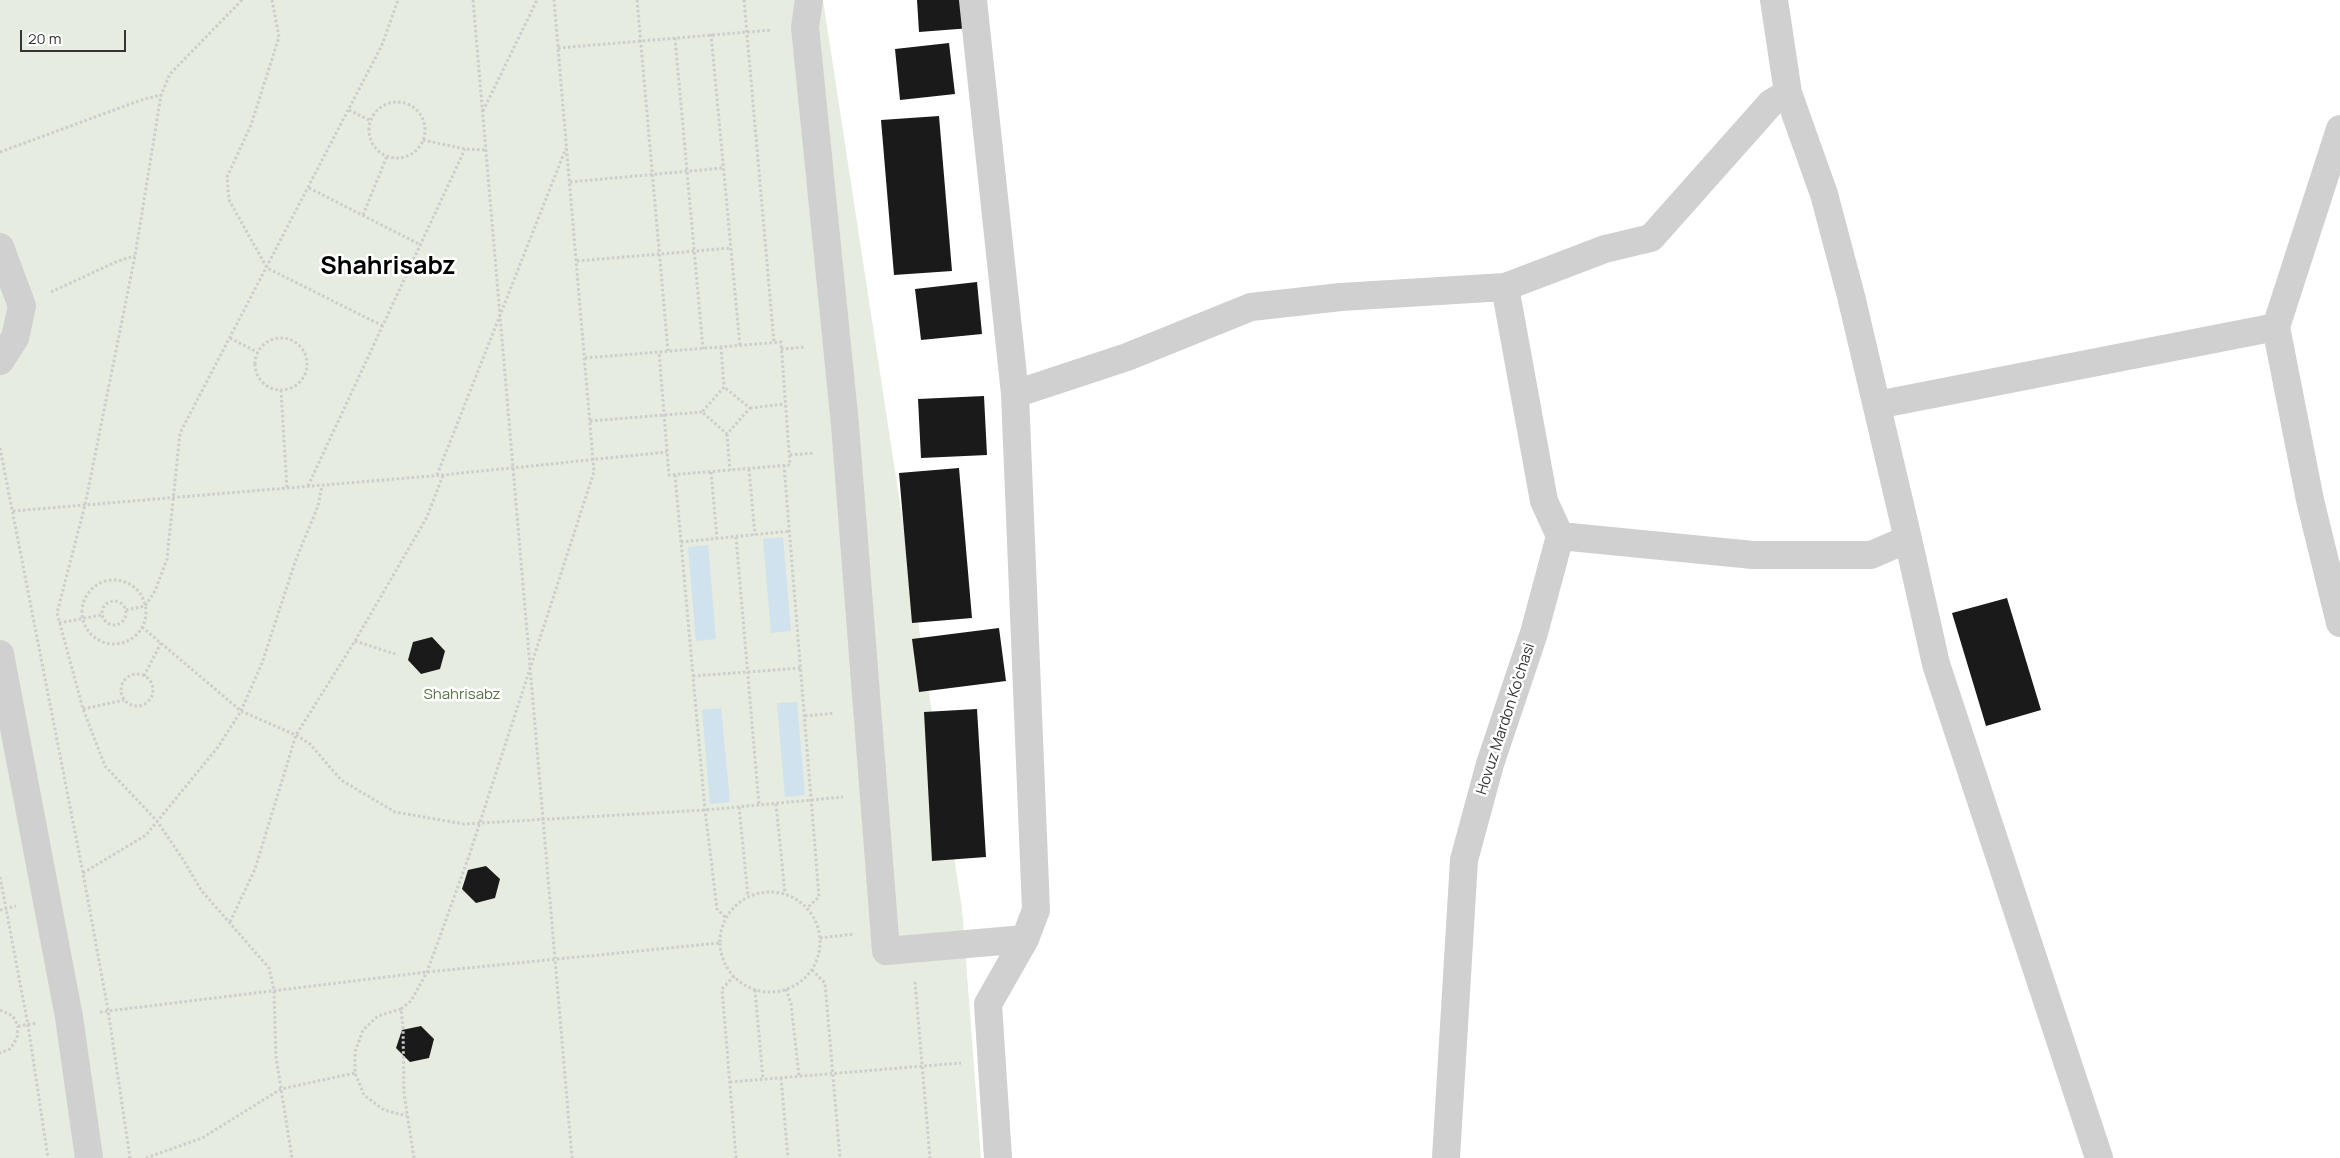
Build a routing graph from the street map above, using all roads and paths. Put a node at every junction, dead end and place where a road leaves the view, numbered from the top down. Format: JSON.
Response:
{"nodes":[{"id":1,"x":242,"y":0,"type":"edge"},
{"id":2,"x":272,"y":0,"type":"edge"},
{"id":3,"x":398,"y":0,"type":"edge"},
{"id":4,"x":473,"y":0,"type":"edge"},
{"id":5,"x":537,"y":0,"type":"edge"},
{"id":6,"x":554,"y":0,"type":"edge"},
{"id":7,"x":637,"y":0,"type":"edge"},
{"id":8,"x":744,"y":0,"type":"edge"},
{"id":9,"x":809,"y":0,"type":"edge"},
{"id":10,"x":973,"y":0,"type":"edge"},
{"id":11,"x":1774,"y":0,"type":"edge"},
{"id":12,"x":805,"y":27,"type":"junction"},
{"id":13,"x":747,"y":32,"type":"junction"},
{"id":14,"x":711,"y":34,"type":"junction"},
{"id":15,"x":675,"y":38,"type":"junction"},
{"id":16,"x":641,"y":41,"type":"junction"},
{"id":17,"x":558,"y":48,"type":"junction"},
{"id":18,"x":1788,"y":93,"type":"junction"},
{"id":19,"x":161,"y":95,"type":"junction"},
{"id":20,"x":349,"y":110,"type":"junction"},
{"id":21,"x":483,"y":111,"type":"junction"},
{"id":22,"x":371,"y":121,"type":"junction"},
{"id":23,"x":2340,"y":129,"type":"edge"},
{"id":24,"x":423,"y":140,"type":"junction"},
{"id":25,"x":567,"y":147,"type":"junction"},
{"id":26,"x":465,"y":149,"type":"junction"},
{"id":27,"x":486,"y":150,"type":"junction"},
{"id":28,"x":0,"y":152,"type":"edge"},
{"id":29,"x":387,"y":156,"type":"junction"},
{"id":30,"x":724,"y":168,"type":"junction"},
{"id":31,"x":687,"y":171,"type":"junction"},
{"id":32,"x":653,"y":174,"type":"junction"},
{"id":33,"x":570,"y":182,"type":"junction"},
{"id":34,"x":309,"y":188,"type":"junction"},
{"id":35,"x":363,"y":215,"type":"junction"},
{"id":36,"x":421,"y":245,"type":"junction"},
{"id":37,"x":0,"y":247,"type":"edge"},
{"id":38,"x":731,"y":248,"type":"junction"},
{"id":39,"x":694,"y":251,"type":"junction"},
{"id":40,"x":660,"y":254,"type":"junction"},
{"id":41,"x":135,"y":256,"type":"junction"},
{"id":42,"x":577,"y":261,"type":"junction"},
{"id":43,"x":267,"y":268,"type":"junction"},
{"id":44,"x":1505,"y":287,"type":"junction"},
{"id":45,"x":22,"y":306,"type":"junction"},
{"id":46,"x":500,"y":313,"type":"junction"},
{"id":47,"x":383,"y":326,"type":"junction"},
{"id":48,"x":2276,"y":327,"type":"junction"},
{"id":49,"x":230,"y":338,"type":"junction"},
{"id":50,"x":774,"y":343,"type":"junction"},
{"id":51,"x":740,"y":346,"type":"junction"},
{"id":52,"x":721,"y":347,"type":"junction"},
{"id":53,"x":702,"y":349,"type":"junction"},
{"id":54,"x":668,"y":351,"type":"junction"},
{"id":55,"x":257,"y":352,"type":"junction"},
{"id":56,"x":659,"y":352,"type":"junction"},
{"id":57,"x":585,"y":358,"type":"junction"},
{"id":58,"x":0,"y":361,"type":"edge"},
{"id":59,"x":724,"y":386,"type":"junction"},
{"id":60,"x":281,"y":390,"type":"junction"},
{"id":61,"x":1015,"y":394,"type":"junction"},
{"id":62,"x":786,"y":404,"type":"junction"},
{"id":63,"x":1877,"y":405,"type":"junction"},
{"id":64,"x":750,"y":408,"type":"junction"},
{"id":65,"x":702,"y":412,"type":"junction"},
{"id":66,"x":664,"y":415,"type":"junction"},
{"id":67,"x":590,"y":421,"type":"junction"},
{"id":68,"x":727,"y":434,"type":"junction"},
{"id":69,"x":0,"y":448,"type":"edge"},
{"id":70,"x":667,"y":452,"type":"junction"},
{"id":71,"x":594,"y":460,"type":"junction"},
{"id":72,"x":784,"y":465,"type":"junction"},
{"id":73,"x":513,"y":469,"type":"junction"},
{"id":74,"x":748,"y":469,"type":"junction"},
{"id":75,"x":730,"y":470,"type":"junction"},
{"id":76,"x":711,"y":472,"type":"junction"},
{"id":77,"x":443,"y":475,"type":"junction"},
{"id":78,"x":675,"y":475,"type":"junction"},
{"id":79,"x":437,"y":476,"type":"junction"},
{"id":80,"x":322,"y":486,"type":"junction"},
{"id":81,"x":308,"y":487,"type":"junction"},
{"id":82,"x":287,"y":489,"type":"junction"},
{"id":83,"x":173,"y":498,"type":"junction"},
{"id":84,"x":85,"y":505,"type":"junction"},
{"id":85,"x":13,"y":511,"type":"junction"},
{"id":86,"x":790,"y":531,"type":"junction"},
{"id":87,"x":755,"y":535,"type":"junction"},
{"id":88,"x":1560,"y":536,"type":"junction"},
{"id":89,"x":736,"y":537,"type":"junction"},
{"id":90,"x":717,"y":538,"type":"junction"},
{"id":91,"x":1908,"y":539,"type":"junction"},
{"id":92,"x":681,"y":542,"type":"junction"},
{"id":93,"x":145,"y":606,"type":"junction"},
{"id":94,"x":126,"y":610,"type":"junction"},
{"id":95,"x":101,"y":615,"type":"junction"},
{"id":96,"x":82,"y":619,"type":"junction"},
{"id":97,"x":59,"y":623,"type":"junction"},
{"id":98,"x":2340,"y":623,"type":"edge"},
{"id":99,"x":142,"y":627,"type":"junction"},
{"id":100,"x":355,"y":641,"type":"junction"},
{"id":101,"x":161,"y":643,"type":"junction"},
{"id":102,"x":0,"y":654,"type":"edge"},
{"id":103,"x":398,"y":655,"type":"dead end"},
{"id":104,"x":530,"y":668,"type":"junction"},
{"id":105,"x":801,"y":668,"type":"junction"},
{"id":106,"x":747,"y":672,"type":"junction"},
{"id":107,"x":144,"y":676,"type":"junction"},
{"id":108,"x":693,"y":676,"type":"junction"},
{"id":109,"x":124,"y":700,"type":"junction"},
{"id":110,"x":83,"y":708,"type":"junction"},
{"id":111,"x":240,"y":711,"type":"junction"},
{"id":112,"x":296,"y":735,"type":"junction"},
{"id":113,"x":874,"y":794,"type":"junction"},
{"id":114,"x":812,"y":800,"type":"junction"},
{"id":115,"x":776,"y":804,"type":"junction"},
{"id":116,"x":759,"y":805,"type":"junction"},
{"id":117,"x":739,"y":807,"type":"junction"},
{"id":118,"x":705,"y":810,"type":"junction"},
{"id":119,"x":543,"y":819,"type":"junction"},
{"id":120,"x":157,"y":821,"type":"junction"},
{"id":121,"x":478,"y":823,"type":"junction"},
{"id":122,"x":83,"y":873,"type":"junction"},
{"id":123,"x":0,"y":877,"type":"edge"},
{"id":124,"x":785,"y":894,"type":"junction"},
{"id":125,"x":748,"y":896,"type":"junction"},
{"id":126,"x":807,"y":908,"type":"junction"},
{"id":127,"x":726,"y":918,"type":"junction"},
{"id":128,"x":230,"y":922,"type":"junction"},
{"id":129,"x":1025,"y":939,"type":"junction"},
{"id":130,"x":719,"y":943,"type":"junction"},
{"id":131,"x":912,"y":948,"type":"junction"},
{"id":132,"x":555,"y":958,"type":"junction"},
{"id":133,"x":812,"y":970,"type":"junction"},
{"id":134,"x":428,"y":972,"type":"junction"},
{"id":135,"x":734,"y":976,"type":"junction"},
{"id":136,"x":786,"y":989,"type":"junction"},
{"id":137,"x":274,"y":990,"type":"junction"},
{"id":138,"x":755,"y":990,"type":"junction"},
{"id":139,"x":401,"y":1009,"type":"junction"},
{"id":140,"x":0,"y":1010,"type":"edge"},
{"id":141,"x":108,"y":1010,"type":"junction"},
{"id":142,"x":69,"y":1017,"type":"junction"},
{"id":143,"x":28,"y":1024,"type":"junction"},
{"id":144,"x":18,"y":1026,"type":"junction"},
{"id":145,"x":0,"y":1053,"type":"edge"},
{"id":146,"x":965,"y":1063,"type":"dead end"},
{"id":147,"x":922,"y":1066,"type":"junction"},
{"id":148,"x":355,"y":1073,"type":"junction"},
{"id":149,"x":833,"y":1074,"type":"junction"},
{"id":150,"x":799,"y":1076,"type":"junction"},
{"id":151,"x":781,"y":1078,"type":"junction"},
{"id":152,"x":763,"y":1079,"type":"junction"},
{"id":153,"x":730,"y":1082,"type":"junction"},
{"id":154,"x":281,"y":1089,"type":"junction"},
{"id":155,"x":407,"y":1116,"type":"junction"},
{"id":156,"x":48,"y":1158,"type":"edge"},
{"id":157,"x":89,"y":1158,"type":"edge"},
{"id":158,"x":130,"y":1158,"type":"edge"},
{"id":159,"x":146,"y":1158,"type":"edge"},
{"id":160,"x":292,"y":1158,"type":"edge"},
{"id":161,"x":414,"y":1158,"type":"edge"},
{"id":162,"x":572,"y":1158,"type":"edge"},
{"id":163,"x":736,"y":1158,"type":"edge"},
{"id":164,"x":788,"y":1158,"type":"edge"},
{"id":165,"x":840,"y":1158,"type":"edge"},
{"id":166,"x":930,"y":1158,"type":"edge"},
{"id":167,"x":998,"y":1158,"type":"edge"},
{"id":168,"x":1446,"y":1158,"type":"edge"},
{"id":169,"x":2099,"y":1158,"type":"edge"}],
"edges":[{"from":1,"to":19,"type":"path"},
{"from":2,"to":43,"type":"path"},
{"from":3,"to":20,"type":"path"},
{"from":4,"to":21,"type":"path"},
{"from":5,"to":21,"type":"path"},
{"from":6,"to":17,"type":"path"},
{"from":7,"to":16,"type":"path"},
{"from":8,"to":13,"type":"path"},
{"from":9,"to":12,"type":"street"},
{"from":10,"to":61,"type":"street"},
{"from":11,"to":18,"type":"street"},
{"from":12,"to":13,"type":"path"},
{"from":12,"to":113,"type":"street"},
{"from":13,"to":14,"type":"path"},
{"from":13,"to":50,"type":"path"},
{"from":14,"to":15,"type":"path"},
{"from":14,"to":30,"type":"path"},
{"from":15,"to":16,"type":"path"},
{"from":15,"to":31,"type":"path"},
{"from":16,"to":17,"type":"path"},
{"from":16,"to":32,"type":"path"},
{"from":17,"to":25,"type":"path"},
{"from":18,"to":44,"type":"street"},
{"from":18,"to":63,"type":"street"},
{"from":19,"to":28,"type":"path"},
{"from":19,"to":41,"type":"path"},
{"from":20,"to":22,"type":"path"},
{"from":20,"to":34,"type":"path"},
{"from":21,"to":27,"type":"path"},
{"from":22,"to":24,"type":"path"},
{"from":22,"to":29,"type":"path"},
{"from":23,"to":48,"type":"street"},
{"from":24,"to":26,"type":"path"},
{"from":24,"to":29,"type":"path"},
{"from":25,"to":33,"type":"path"},
{"from":25,"to":46,"type":"path"},
{"from":26,"to":27,"type":"path"},
{"from":26,"to":36,"type":"path"},
{"from":27,"to":46,"type":"path"},
{"from":29,"to":35,"type":"path"},
{"from":30,"to":31,"type":"path"},
{"from":30,"to":38,"type":"path"},
{"from":31,"to":32,"type":"path"},
{"from":31,"to":39,"type":"path"},
{"from":32,"to":33,"type":"path"},
{"from":32,"to":40,"type":"path"},
{"from":33,"to":42,"type":"path"},
{"from":34,"to":35,"type":"path"},
{"from":34,"to":43,"type":"path"},
{"from":35,"to":36,"type":"path"},
{"from":36,"to":47,"type":"path"},
{"from":37,"to":45,"type":"street"},
{"from":38,"to":39,"type":"path"},
{"from":38,"to":51,"type":"path"},
{"from":39,"to":40,"type":"path"},
{"from":39,"to":53,"type":"path"},
{"from":40,"to":42,"type":"path"},
{"from":40,"to":54,"type":"path"},
{"from":41,"to":45,"type":"path"},
{"from":41,"to":84,"type":"path"},
{"from":42,"to":57,"type":"path"},
{"from":43,"to":47,"type":"path"},
{"from":43,"to":49,"type":"path"},
{"from":44,"to":61,"type":"street"},
{"from":44,"to":88,"type":"street"},
{"from":45,"to":58,"type":"street"},
{"from":46,"to":73,"type":"path"},
{"from":46,"to":79,"type":"path"},
{"from":47,"to":81,"type":"path"},
{"from":48,"to":63,"type":"street"},
{"from":48,"to":98,"type":"street"},
{"from":49,"to":55,"type":"path"},
{"from":49,"to":83,"type":"path"},
{"from":50,"to":51,"type":"path"},
{"from":50,"to":62,"type":"path"},
{"from":51,"to":52,"type":"path"},
{"from":52,"to":53,"type":"path"},
{"from":52,"to":59,"type":"path"},
{"from":53,"to":54,"type":"path"},
{"from":54,"to":56,"type":"path"},
{"from":55,"to":60,"type":"path"},
{"from":55,"to":60,"type":"path"},
{"from":56,"to":57,"type":"path"},
{"from":56,"to":66,"type":"path"},
{"from":57,"to":67,"type":"path"},
{"from":59,"to":64,"type":"path"},
{"from":59,"to":65,"type":"path"},
{"from":60,"to":82,"type":"path"},
{"from":61,"to":129,"type":"street"},
{"from":62,"to":64,"type":"path"},
{"from":62,"to":72,"type":"path"},
{"from":63,"to":91,"type":"street"},
{"from":64,"to":68,"type":"path"},
{"from":65,"to":66,"type":"path"},
{"from":65,"to":68,"type":"path"},
{"from":66,"to":67,"type":"path"},
{"from":66,"to":70,"type":"path"},
{"from":67,"to":71,"type":"path"},
{"from":68,"to":75,"type":"path"},
{"from":69,"to":85,"type":"path"},
{"from":70,"to":71,"type":"path"},
{"from":70,"to":78,"type":"path"},
{"from":71,"to":73,"type":"path"},
{"from":71,"to":104,"type":"path"},
{"from":72,"to":74,"type":"path"},
{"from":72,"to":86,"type":"path"},
{"from":73,"to":77,"type":"path"},
{"from":73,"to":104,"type":"path"},
{"from":74,"to":75,"type":"path"},
{"from":74,"to":87,"type":"path"},
{"from":75,"to":76,"type":"path"},
{"from":76,"to":78,"type":"path"},
{"from":76,"to":90,"type":"path"},
{"from":77,"to":79,"type":"path"},
{"from":77,"to":100,"type":"path"},
{"from":78,"to":92,"type":"path"},
{"from":79,"to":80,"type":"path"},
{"from":80,"to":81,"type":"path"},
{"from":80,"to":111,"type":"path"},
{"from":81,"to":82,"type":"path"},
{"from":82,"to":83,"type":"path"},
{"from":83,"to":84,"type":"path"},
{"from":83,"to":93,"type":"path"},
{"from":84,"to":85,"type":"path"},
{"from":84,"to":97,"type":"path"},
{"from":85,"to":122,"type":"path"},
{"from":86,"to":87,"type":"path"},
{"from":86,"to":105,"type":"path"},
{"from":87,"to":89,"type":"path"},
{"from":88,"to":91,"type":"street"},
{"from":88,"to":168,"type":"street","name":"Hovuz Mardon Ko’chasi"},
{"from":89,"to":90,"type":"path"},
{"from":89,"to":106,"type":"path"},
{"from":90,"to":92,"type":"path"},
{"from":91,"to":169,"type":"street"},
{"from":92,"to":108,"type":"path"},
{"from":93,"to":94,"type":"path"},
{"from":93,"to":96,"type":"path"},
{"from":93,"to":99,"type":"path"},
{"from":94,"to":95,"type":"path"},
{"from":94,"to":95,"type":"path"},
{"from":95,"to":96,"type":"path"},
{"from":96,"to":97,"type":"path"},
{"from":96,"to":99,"type":"path"},
{"from":97,"to":110,"type":"path"},
{"from":99,"to":101,"type":"path"},
{"from":100,"to":103,"type":"path"},
{"from":100,"to":112,"type":"path"},
{"from":101,"to":107,"type":"path"},
{"from":101,"to":111,"type":"path"},
{"from":102,"to":142,"type":"street"},
{"from":104,"to":119,"type":"path"},
{"from":104,"to":121,"type":"path"},
{"from":105,"to":106,"type":"path"},
{"from":105,"to":114,"type":"path"},
{"from":106,"to":108,"type":"path"},
{"from":106,"to":116,"type":"path"},
{"from":107,"to":109,"type":"path"},
{"from":107,"to":109,"type":"path"},
{"from":108,"to":118,"type":"path"},
{"from":109,"to":110,"type":"path"},
{"from":110,"to":120,"type":"path"},
{"from":111,"to":112,"type":"path"},
{"from":111,"to":120,"type":"path"},
{"from":112,"to":121,"type":"path"},
{"from":112,"to":128,"type":"path"},
{"from":113,"to":114,"type":"path"},
{"from":113,"to":131,"type":"street"},
{"from":114,"to":115,"type":"path"},
{"from":114,"to":126,"type":"path"},
{"from":115,"to":116,"type":"path"},
{"from":115,"to":124,"type":"path"},
{"from":116,"to":117,"type":"path"},
{"from":117,"to":118,"type":"path"},
{"from":117,"to":125,"type":"path"},
{"from":118,"to":119,"type":"path"},
{"from":118,"to":127,"type":"path"},
{"from":119,"to":121,"type":"path"},
{"from":119,"to":132,"type":"path"},
{"from":120,"to":122,"type":"path"},
{"from":120,"to":128,"type":"path"},
{"from":121,"to":134,"type":"path"},
{"from":122,"to":141,"type":"path"},
{"from":123,"to":143,"type":"path"},
{"from":124,"to":125,"type":"path"},
{"from":124,"to":126,"type":"path"},
{"from":125,"to":127,"type":"path"},
{"from":126,"to":133,"type":"path"},
{"from":127,"to":130,"type":"path"},
{"from":128,"to":137,"type":"path"},
{"from":129,"to":131,"type":"street"},
{"from":129,"to":167,"type":"street"},
{"from":130,"to":132,"type":"path"},
{"from":130,"to":135,"type":"path"},
{"from":131,"to":147,"type":"path"},
{"from":132,"to":134,"type":"path"},
{"from":132,"to":162,"type":"path"},
{"from":133,"to":136,"type":"path"},
{"from":133,"to":149,"type":"path"},
{"from":134,"to":137,"type":"path"},
{"from":134,"to":139,"type":"path"},
{"from":135,"to":138,"type":"path"},
{"from":135,"to":153,"type":"path"},
{"from":136,"to":138,"type":"path"},
{"from":136,"to":150,"type":"path"},
{"from":137,"to":141,"type":"path"},
{"from":137,"to":154,"type":"path"},
{"from":138,"to":152,"type":"path"},
{"from":139,"to":148,"type":"path"},
{"from":139,"to":155,"type":"path"},
{"from":140,"to":144,"type":"path"},
{"from":141,"to":142,"type":"path"},
{"from":141,"to":158,"type":"path"},
{"from":142,"to":143,"type":"path"},
{"from":142,"to":157,"type":"street"},
{"from":143,"to":144,"type":"path"},
{"from":143,"to":156,"type":"path"},
{"from":144,"to":145,"type":"path"},
{"from":146,"to":147,"type":"path"},
{"from":147,"to":149,"type":"path"},
{"from":147,"to":166,"type":"path"},
{"from":148,"to":154,"type":"path"},
{"from":148,"to":155,"type":"path"},
{"from":149,"to":150,"type":"path"},
{"from":149,"to":165,"type":"path"},
{"from":150,"to":151,"type":"path"},
{"from":151,"to":152,"type":"path"},
{"from":151,"to":164,"type":"path"},
{"from":152,"to":153,"type":"path"},
{"from":153,"to":163,"type":"path"},
{"from":154,"to":159,"type":"path"},
{"from":154,"to":160,"type":"path"},
{"from":155,"to":161,"type":"path"}]}
